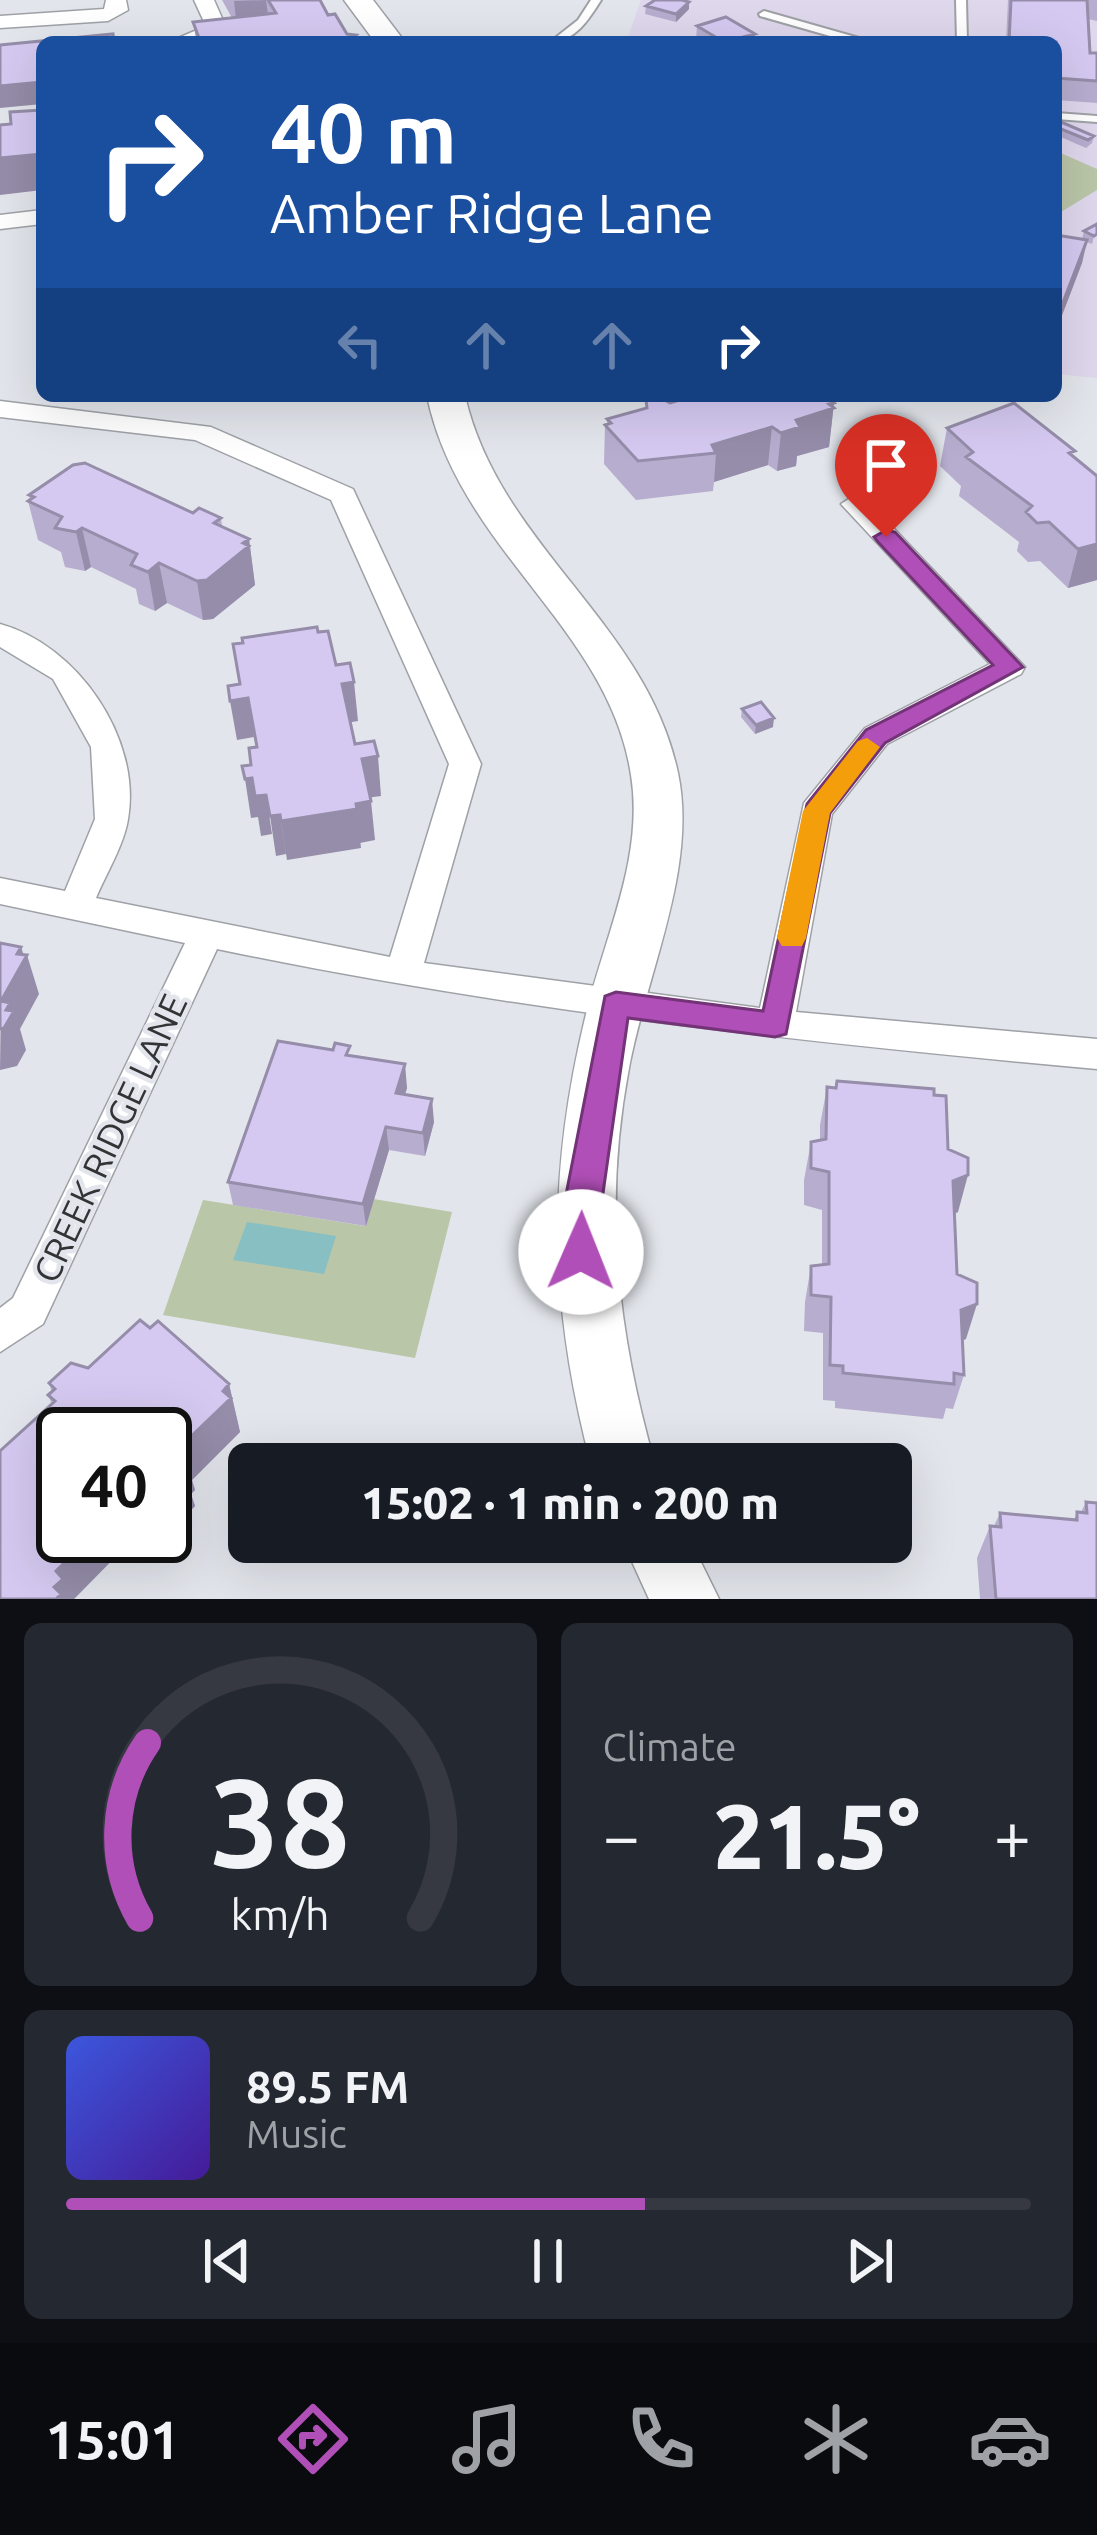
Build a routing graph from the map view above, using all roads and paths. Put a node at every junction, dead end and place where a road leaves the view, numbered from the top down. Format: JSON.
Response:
{"nodes":[{"id":1,"x":30,"y":0,"type":"edge"},
{"id":2,"x":116,"y":0,"type":"edge"},
{"id":3,"x":204,"y":0,"type":"edge"},
{"id":4,"x":358,"y":0,"type":"edge"},
{"id":5,"x":596,"y":0,"type":"edge"},
{"id":6,"x":961,"y":0,"type":"edge"},
{"id":7,"x":0,"y":9,"type":"edge"},
{"id":8,"x":764,"y":14,"type":"dead end"},
{"id":9,"x":0,"y":22,"type":"edge"},
{"id":10,"x":202,"y":36,"type":"edge"},
{"id":11,"x":385,"y":36,"type":"edge"},
{"id":12,"x":563,"y":36,"type":"edge"},
{"id":13,"x":841,"y":36,"type":"edge"},
{"id":14,"x":962,"y":36,"type":"edge"},
{"id":15,"x":1062,"y":116,"type":"edge"},
{"id":16,"x":1097,"y":119,"type":"edge"},
{"id":17,"x":36,"y":218,"type":"edge"},
{"id":18,"x":0,"y":222,"type":"edge"},
{"id":19,"x":447,"y":402,"type":"edge"},
{"id":20,"x":0,"y":409,"type":"edge"},
{"id":21,"x":855,"y":504,"type":"dead end"},
{"id":22,"x":0,"y":634,"type":"edge"},
{"id":23,"x":0,"y":891,"type":"edge"},
{"id":24,"x":76,"y":905,"type":"junction"},
{"id":25,"x":206,"y":933,"type":"junction"},
{"id":26,"x":404,"y":974,"type":"junction"},
{"id":27,"x":616,"y":1004,"type":"junction"},
{"id":28,"x":775,"y":1025,"type":"junction"},
{"id":29,"x":1097,"y":1054,"type":"edge"},
{"id":30,"x":0,"y":1333,"type":"edge"},
{"id":31,"x":617,"y":1443,"type":"edge"},
{"id":32,"x":667,"y":1563,"type":"edge"},
{"id":33,"x":685,"y":1599,"type":"edge"}],
"edges":[{"from":1,"to":7,"type":"street"},
{"from":2,"to":9,"type":"street"},
{"from":3,"to":10,"type":"street"},
{"from":4,"to":11,"type":"street"},
{"from":5,"to":12,"type":"lane"},
{"from":6,"to":14,"type":"lane"},
{"from":8,"to":13,"type":"lane"},
{"from":15,"to":16,"type":"lane"},
{"from":17,"to":18,"type":"street"},
{"from":19,"to":27,"type":"street"},
{"from":20,"to":26,"type":"street"},
{"from":21,"to":28,"type":"street"},
{"from":22,"to":24,"type":"street"},
{"from":23,"to":24,"type":"street"},
{"from":24,"to":25,"type":"street"},
{"from":25,"to":26,"type":"street"},
{"from":25,"to":30,"type":"street","name":"CREEK RIDGE LANE"},
{"from":26,"to":27,"type":"street"},
{"from":27,"to":28,"type":"street"},
{"from":27,"to":31,"type":"street"},
{"from":28,"to":29,"type":"street"},
{"from":32,"to":33,"type":"street"}]}
